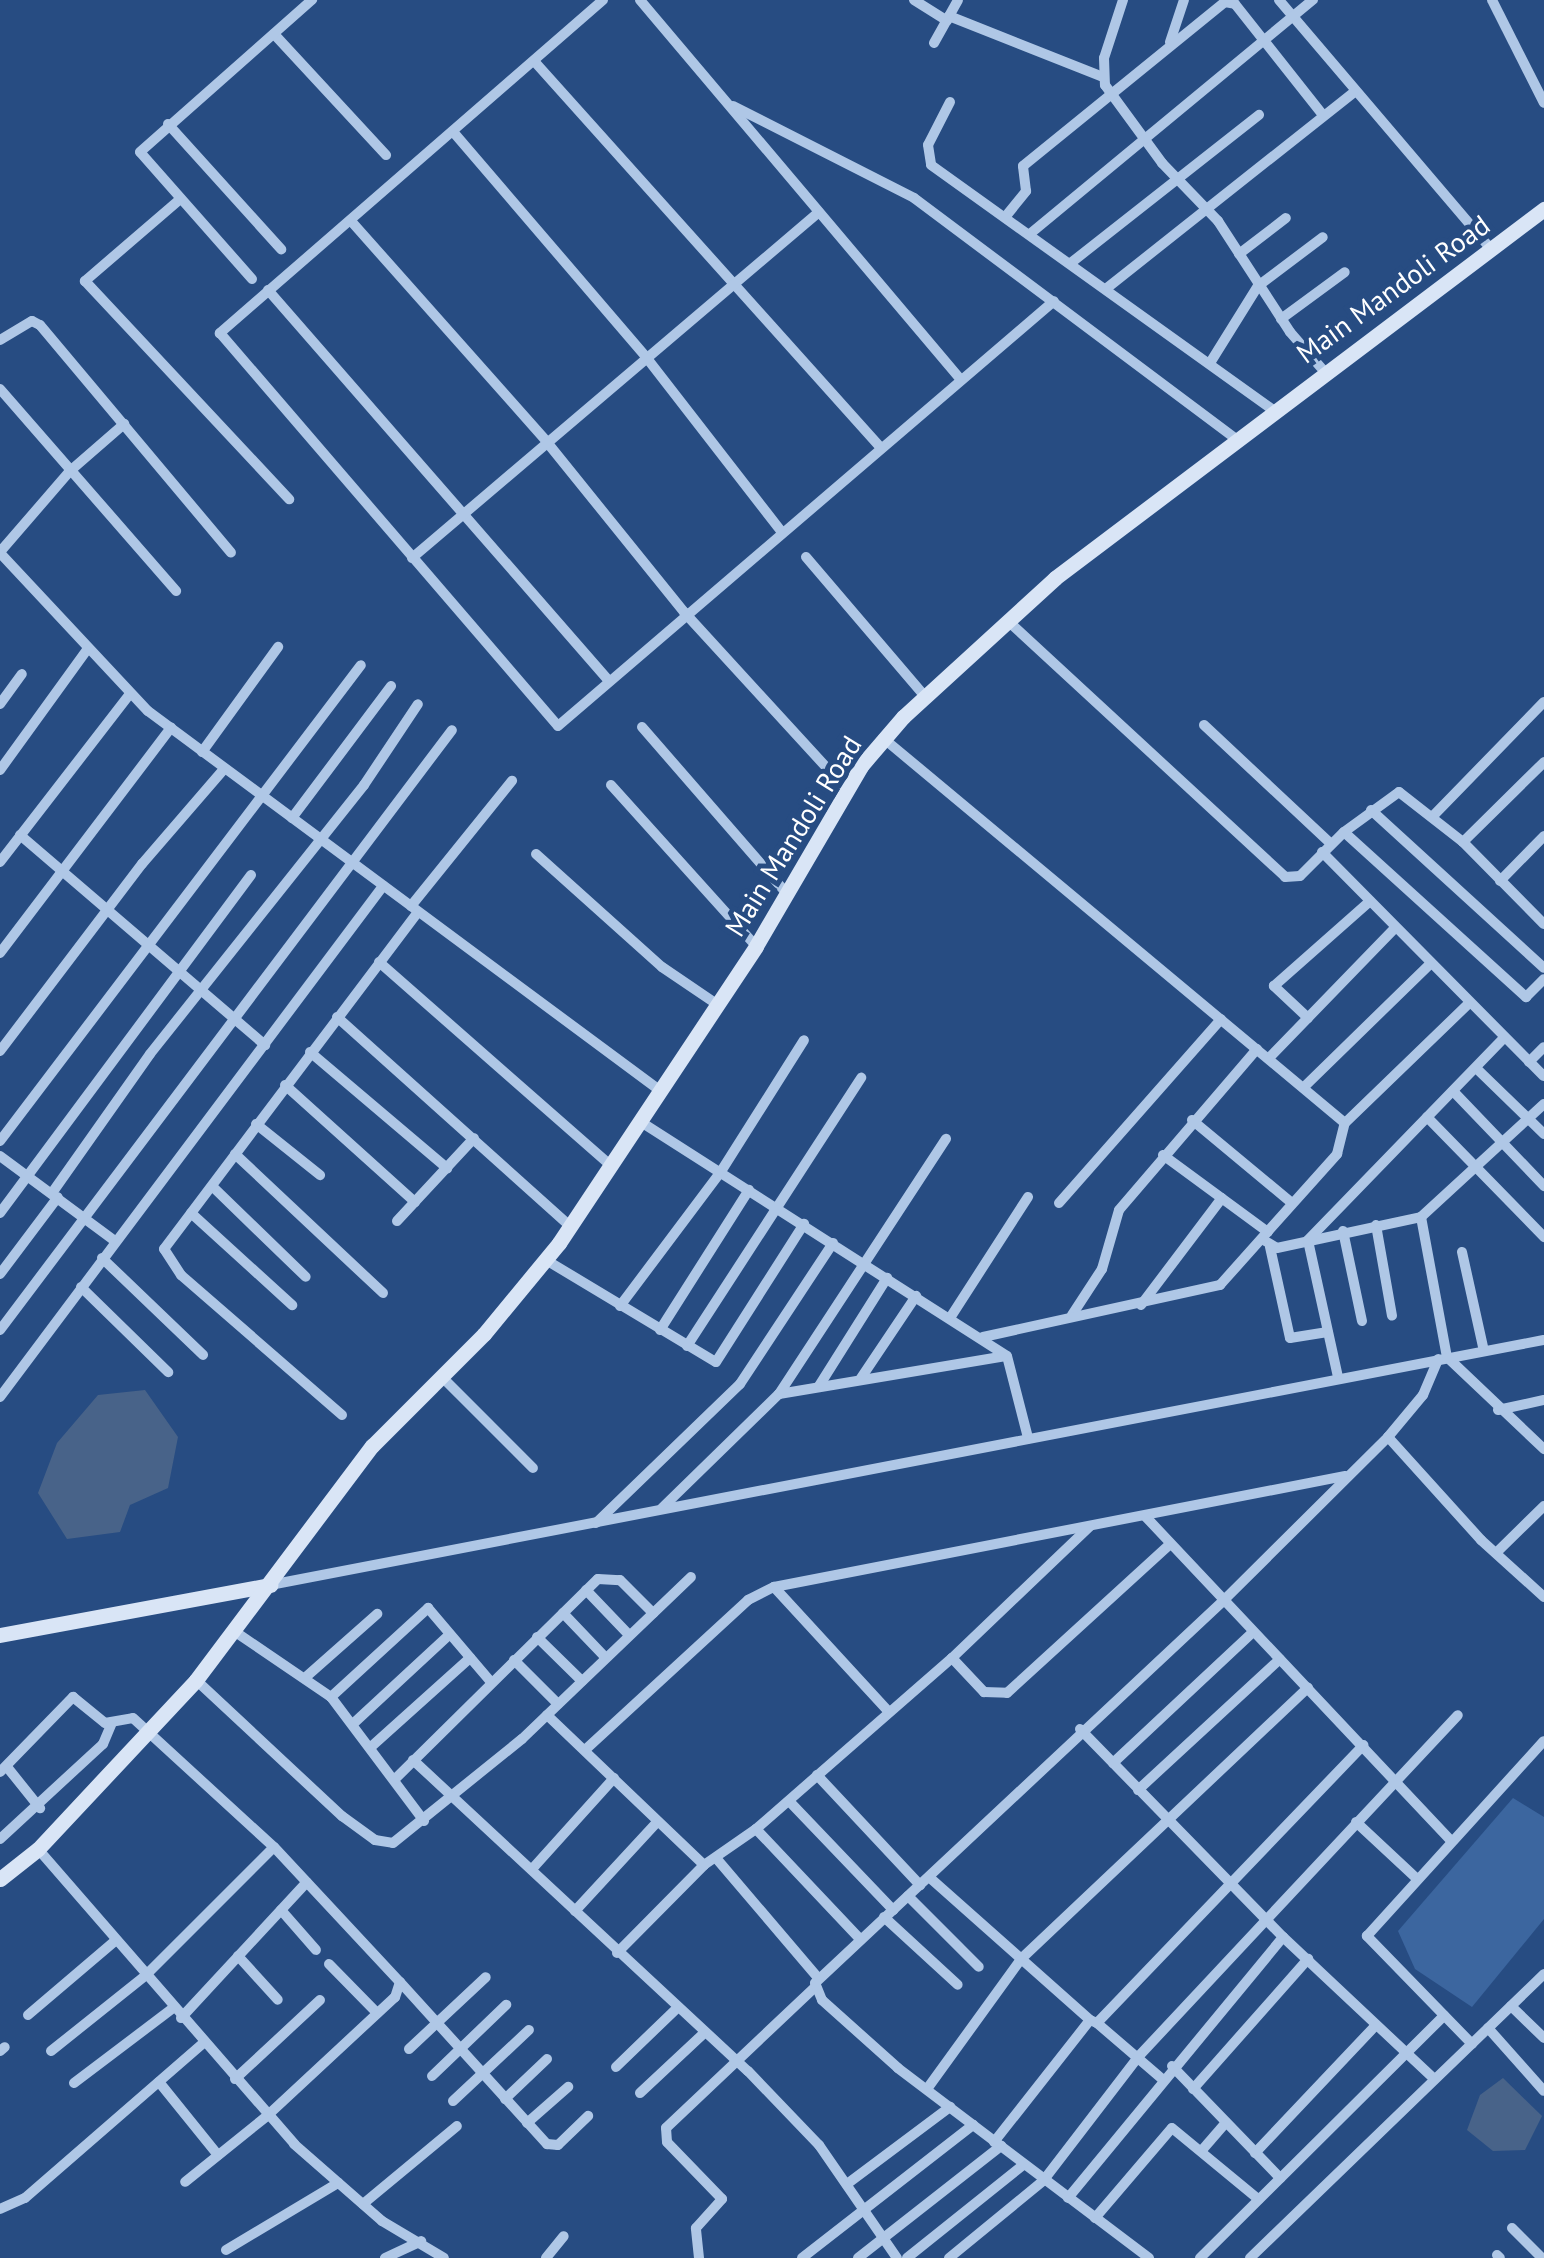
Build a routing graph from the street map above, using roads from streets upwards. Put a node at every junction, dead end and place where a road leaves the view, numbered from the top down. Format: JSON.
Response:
{"nodes":[{"id":1,"x":312,"y":0,"type":"edge"},
{"id":2,"x":603,"y":0,"type":"edge"},
{"id":3,"x":640,"y":0,"type":"edge"},
{"id":4,"x":914,"y":0,"type":"edge"},
{"id":5,"x":958,"y":0,"type":"edge"},
{"id":6,"x":1123,"y":0,"type":"edge"},
{"id":7,"x":1184,"y":0,"type":"edge"},
{"id":8,"x":1279,"y":0,"type":"edge"},
{"id":9,"x":1313,"y":0,"type":"edge"},
{"id":10,"x":1492,"y":0,"type":"edge"},
{"id":11,"x":1293,"y":16,"type":"junction"},
{"id":12,"x":948,"y":18,"type":"junction"},
{"id":13,"x":274,"y":34,"type":"junction"},
{"id":14,"x":1264,"y":40,"type":"junction"},
{"id":15,"x":934,"y":43,"type":"dead end"},
{"id":16,"x":1169,"y":45,"type":"junction"},
{"id":17,"x":534,"y":62,"type":"junction"},
{"id":18,"x":1103,"y":77,"type":"junction"},
{"id":19,"x":1110,"y":92,"type":"junction"},
{"id":20,"x":1353,"y":93,"type":"junction"},
{"id":21,"x":950,"y":102,"type":"dead end"},
{"id":22,"x":1544,"y":103,"type":"edge"},
{"id":23,"x":734,"y":106,"type":"junction"},
{"id":24,"x":1259,"y":115,"type":"dead end"},
{"id":25,"x":1323,"y":115,"type":"junction"},
{"id":26,"x":168,"y":124,"type":"junction"},
{"id":27,"x":455,"y":134,"type":"junction"},
{"id":28,"x":1142,"y":136,"type":"junction"},
{"id":29,"x":386,"y":155,"type":"dead end"},
{"id":30,"x":1177,"y":178,"type":"junction"},
{"id":31,"x":178,"y":201,"type":"junction"},
{"id":32,"x":1203,"y":206,"type":"junction"},
{"id":33,"x":1544,"y":208,"type":"edge"},
{"id":34,"x":819,"y":212,"type":"junction"},
{"id":35,"x":1006,"y":216,"type":"junction"},
{"id":36,"x":1286,"y":218,"type":"dead end"},
{"id":37,"x":351,"y":221,"type":"junction"},
{"id":38,"x":1031,"y":233,"type":"junction"},
{"id":39,"x":1323,"y":237,"type":"dead end"},
{"id":40,"x":1490,"y":248,"type":"junction"},
{"id":41,"x":281,"y":249,"type":"dead end"},
{"id":42,"x":1239,"y":254,"type":"junction"},
{"id":43,"x":1072,"y":262,"type":"junction"},
{"id":44,"x":1344,"y":272,"type":"dead end"},
{"id":45,"x":252,"y":279,"type":"dead end"},
{"id":46,"x":730,"y":284,"type":"junction"},
{"id":47,"x":1258,"y":286,"type":"junction"},
{"id":48,"x":1107,"y":288,"type":"junction"},
{"id":49,"x":268,"y":290,"type":"junction"},
{"id":50,"x":1054,"y":301,"type":"junction"},
{"id":51,"x":1281,"y":318,"type":"junction"},
{"id":52,"x":0,"y":340,"type":"edge"},
{"id":53,"x":646,"y":356,"type":"junction"},
{"id":54,"x":1210,"y":363,"type":"junction"},
{"id":55,"x":1324,"y":371,"type":"junction"},
{"id":56,"x":961,"y":380,"type":"junction"},
{"id":57,"x":0,"y":389,"type":"edge"},
{"id":58,"x":1272,"y":410,"type":"junction"},
{"id":59,"x":124,"y":424,"type":"junction"},
{"id":60,"x":1234,"y":438,"type":"junction"},
{"id":61,"x":546,"y":441,"type":"junction"},
{"id":62,"x":882,"y":448,"type":"junction"},
{"id":63,"x":70,"y":471,"type":"junction"},
{"id":64,"x":288,"y":499,"type":"dead end"},
{"id":65,"x":460,"y":512,"type":"junction"},
{"id":66,"x":780,"y":530,"type":"junction"},
{"id":67,"x":0,"y":553,"type":"edge"},
{"id":68,"x":231,"y":553,"type":"dead end"},
{"id":69,"x":806,"y":557,"type":"dead end"},
{"id":70,"x":412,"y":558,"type":"junction"},
{"id":71,"x":176,"y":591,"type":"dead end"},
{"id":72,"x":684,"y":612,"type":"junction"},
{"id":73,"x":1008,"y":621,"type":"junction"},
{"id":74,"x":278,"y":648,"type":"dead end"},
{"id":75,"x":86,"y":651,"type":"junction"},
{"id":76,"x":361,"y":665,"type":"dead end"},
{"id":77,"x":22,"y":674,"type":"dead end"},
{"id":78,"x":609,"y":681,"type":"junction"},
{"id":79,"x":391,"y":686,"type":"dead end"},
{"id":80,"x":130,"y":694,"type":"junction"},
{"id":81,"x":924,"y":695,"type":"junction"},
{"id":82,"x":1544,"y":702,"type":"edge"},
{"id":83,"x":0,"y":704,"type":"edge"},
{"id":84,"x":418,"y":704,"type":"dead end"},
{"id":85,"x":1204,"y":725,"type":"dead end"},
{"id":86,"x":642,"y":727,"type":"dead end"},
{"id":87,"x":171,"y":728,"type":"junction"},
{"id":88,"x":452,"y":730,"type":"dead end"},
{"id":89,"x":883,"y":738,"type":"junction"},
{"id":90,"x":202,"y":752,"type":"junction"},
{"id":91,"x":1544,"y":762,"type":"edge"},
{"id":92,"x":224,"y":769,"type":"junction"},
{"id":93,"x":0,"y":770,"type":"edge"},
{"id":94,"x":512,"y":781,"type":"dead end"},
{"id":95,"x":611,"y":785,"type":"dead end"},
{"id":96,"x":848,"y":791,"type":"junction"},
{"id":97,"x":260,"y":796,"type":"junction"},
{"id":98,"x":1371,"y":810,"type":"junction"},
{"id":99,"x":1433,"y":816,"type":"junction"},
{"id":100,"x":292,"y":818,"type":"junction"},
{"id":101,"x":1344,"y":832,"type":"junction"},
{"id":102,"x":20,"y":835,"type":"junction"},
{"id":103,"x":1544,"y":836,"type":"edge"},
{"id":104,"x":320,"y":839,"type":"junction"},
{"id":105,"x":1463,"y":842,"type":"junction"},
{"id":106,"x":1326,"y":848,"type":"junction"},
{"id":107,"x":536,"y":854,"type":"dead end"},
{"id":108,"x":0,"y":862,"type":"edge"},
{"id":109,"x":350,"y":864,"type":"junction"},
{"id":110,"x":63,"y":869,"type":"junction"},
{"id":111,"x":251,"y":875,"type":"dead end"},
{"id":112,"x":1500,"y":881,"type":"junction"},
{"id":113,"x":383,"y":886,"type":"junction"},
{"id":114,"x":787,"y":894,"type":"junction"},
{"id":115,"x":1370,"y":901,"type":"junction"},
{"id":116,"x":107,"y":907,"type":"junction"},
{"id":117,"x":414,"y":909,"type":"junction"},
{"id":118,"x":1541,"y":917,"type":"edge"},
{"id":119,"x":1396,"y":928,"type":"junction"},
{"id":120,"x":150,"y":944,"type":"junction"},
{"id":121,"x":756,"y":946,"type":"junction"},
{"id":122,"x":0,"y":953,"type":"edge"},
{"id":123,"x":378,"y":962,"type":"junction"},
{"id":124,"x":1430,"y":964,"type":"junction"},
{"id":125,"x":1544,"y":968,"type":"edge"},
{"id":126,"x":178,"y":970,"type":"junction"},
{"id":127,"x":1544,"y":979,"type":"edge"},
{"id":128,"x":202,"y":989,"type":"junction"},
{"id":129,"x":718,"y":1005,"type":"junction"},
{"id":130,"x":1467,"y":1006,"type":"junction"},
{"id":131,"x":338,"y":1017,"type":"junction"},
{"id":132,"x":1308,"y":1018,"type":"junction"},
{"id":133,"x":1221,"y":1019,"type":"junction"},
{"id":134,"x":231,"y":1021,"type":"junction"},
{"id":135,"x":804,"y":1040,"type":"dead end"},
{"id":136,"x":1503,"y":1040,"type":"junction"},
{"id":137,"x":265,"y":1044,"type":"junction"},
{"id":138,"x":1544,"y":1047,"type":"edge"},
{"id":139,"x":1257,"y":1048,"type":"junction"},
{"id":140,"x":0,"y":1050,"type":"edge"},
{"id":141,"x":310,"y":1052,"type":"junction"},
{"id":142,"x":1269,"y":1058,"type":"junction"},
{"id":143,"x":1529,"y":1062,"type":"junction"},
{"id":144,"x":1476,"y":1068,"type":"junction"},
{"id":145,"x":1544,"y":1076,"type":"edge"},
{"id":146,"x":861,"y":1078,"type":"dead end"},
{"id":147,"x":285,"y":1085,"type":"junction"},
{"id":148,"x":1304,"y":1088,"type":"junction"},
{"id":149,"x":662,"y":1092,"type":"junction"},
{"id":150,"x":1453,"y":1092,"type":"junction"},
{"id":151,"x":1544,"y":1104,"type":"edge"},
{"id":152,"x":1427,"y":1117,"type":"junction"},
{"id":153,"x":1528,"y":1118,"type":"junction"},
{"id":154,"x":1192,"y":1120,"type":"junction"},
{"id":155,"x":641,"y":1122,"type":"junction"},
{"id":156,"x":1345,"y":1123,"type":"junction"},
{"id":157,"x":256,"y":1124,"type":"junction"},
{"id":158,"x":1544,"y":1134,"type":"edge"},
{"id":159,"x":474,"y":1138,"type":"junction"},
{"id":160,"x":946,"y":1139,"type":"dead end"},
{"id":161,"x":0,"y":1140,"type":"edge"},
{"id":162,"x":1503,"y":1140,"type":"junction"},
{"id":163,"x":235,"y":1154,"type":"junction"},
{"id":164,"x":1163,"y":1154,"type":"junction"},
{"id":165,"x":0,"y":1156,"type":"edge"},
{"id":166,"x":1476,"y":1165,"type":"junction"},
{"id":167,"x":612,"y":1167,"type":"junction"},
{"id":168,"x":446,"y":1168,"type":"junction"},
{"id":169,"x":720,"y":1172,"type":"junction"},
{"id":170,"x":28,"y":1175,"type":"junction"},
{"id":171,"x":320,"y":1175,"type":"dead end"},
{"id":172,"x":1544,"y":1186,"type":"edge"},
{"id":173,"x":213,"y":1187,"type":"junction"},
{"id":174,"x":748,"y":1190,"type":"junction"},
{"id":175,"x":55,"y":1195,"type":"junction"},
{"id":176,"x":1028,"y":1197,"type":"dead end"},
{"id":177,"x":1222,"y":1198,"type":"junction"},
{"id":178,"x":416,"y":1202,"type":"junction"},
{"id":179,"x":1059,"y":1203,"type":"dead end"},
{"id":180,"x":1292,"y":1203,"type":"junction"},
{"id":181,"x":779,"y":1208,"type":"junction"},
{"id":182,"x":0,"y":1213,"type":"edge"},
{"id":183,"x":191,"y":1213,"type":"junction"},
{"id":184,"x":83,"y":1216,"type":"junction"},
{"id":185,"x":1422,"y":1218,"type":"junction"},
{"id":186,"x":397,"y":1221,"type":"dead end"},
{"id":187,"x":804,"y":1224,"type":"junction"},
{"id":188,"x":1376,"y":1225,"type":"junction"},
{"id":189,"x":571,"y":1227,"type":"junction"},
{"id":190,"x":1343,"y":1231,"type":"junction"},
{"id":191,"x":1544,"y":1238,"type":"edge"},
{"id":192,"x":1266,"y":1239,"type":"junction"},
{"id":193,"x":1308,"y":1240,"type":"junction"},
{"id":194,"x":115,"y":1241,"type":"junction"},
{"id":195,"x":833,"y":1243,"type":"junction"},
{"id":196,"x":1462,"y":1252,"type":"dead end"},
{"id":197,"x":102,"y":1258,"type":"junction"},
{"id":198,"x":546,"y":1260,"type":"junction"},
{"id":199,"x":860,"y":1262,"type":"junction"},
{"id":200,"x":0,"y":1274,"type":"edge"},
{"id":201,"x":306,"y":1276,"type":"dead end"},
{"id":202,"x":886,"y":1278,"type":"junction"},
{"id":203,"x":81,"y":1287,"type":"junction"},
{"id":204,"x":383,"y":1293,"type":"dead end"},
{"id":205,"x":916,"y":1296,"type":"junction"},
{"id":206,"x":1141,"y":1304,"type":"junction"},
{"id":207,"x":292,"y":1306,"type":"dead end"},
{"id":208,"x":620,"y":1306,"type":"junction"},
{"id":209,"x":1072,"y":1315,"type":"junction"},
{"id":210,"x":1392,"y":1316,"type":"dead end"},
{"id":211,"x":950,"y":1318,"type":"junction"},
{"id":212,"x":1362,"y":1321,"type":"dead end"},
{"id":213,"x":0,"y":1330,"type":"edge"},
{"id":214,"x":660,"y":1330,"type":"junction"},
{"id":215,"x":1328,"y":1332,"type":"junction"},
{"id":216,"x":982,"y":1337,"type":"junction"},
{"id":217,"x":1544,"y":1340,"type":"edge"},
{"id":218,"x":687,"y":1346,"type":"junction"},
{"id":219,"x":1484,"y":1351,"type":"junction"},
{"id":220,"x":204,"y":1355,"type":"dead end"},
{"id":221,"x":1006,"y":1356,"type":"junction"},
{"id":222,"x":1443,"y":1358,"type":"junction"},
{"id":223,"x":168,"y":1372,"type":"dead end"},
{"id":224,"x":441,"y":1376,"type":"junction"},
{"id":225,"x":1338,"y":1377,"type":"junction"},
{"id":226,"x":861,"y":1378,"type":"junction"},
{"id":227,"x":820,"y":1386,"type":"junction"},
{"id":228,"x":779,"y":1394,"type":"junction"},
{"id":229,"x":0,"y":1396,"type":"edge"},
{"id":230,"x":1544,"y":1400,"type":"edge"},
{"id":231,"x":1498,"y":1410,"type":"junction"},
{"id":232,"x":342,"y":1415,"type":"dead end"},
{"id":233,"x":1388,"y":1437,"type":"junction"},
{"id":234,"x":1028,"y":1438,"type":"junction"},
{"id":235,"x":1543,"y":1447,"type":"edge"},
{"id":236,"x":533,"y":1468,"type":"dead end"},
{"id":237,"x":1346,"y":1476,"type":"junction"},
{"id":238,"x":1544,"y":1506,"type":"edge"},
{"id":239,"x":660,"y":1510,"type":"junction"},
{"id":240,"x":1145,"y":1516,"type":"junction"},
{"id":241,"x":594,"y":1524,"type":"junction"},
{"id":242,"x":1091,"y":1525,"type":"junction"},
{"id":243,"x":1170,"y":1544,"type":"junction"},
{"id":244,"x":1496,"y":1553,"type":"junction"},
{"id":245,"x":691,"y":1577,"type":"dead end"},
{"id":246,"x":270,"y":1585,"type":"junction"},
{"id":247,"x":774,"y":1587,"type":"junction"},
{"id":248,"x":586,"y":1590,"type":"junction"},
{"id":249,"x":1544,"y":1596,"type":"edge"},
{"id":250,"x":1223,"y":1601,"type":"junction"},
{"id":251,"x":562,"y":1613,"type":"junction"},
{"id":252,"x":653,"y":1613,"type":"junction"},
{"id":253,"x":377,"y":1614,"type":"dead end"},
{"id":254,"x":234,"y":1631,"type":"junction"},
{"id":255,"x":1253,"y":1632,"type":"junction"},
{"id":256,"x":0,"y":1634,"type":"edge"},
{"id":257,"x":450,"y":1634,"type":"junction"},
{"id":258,"x":630,"y":1635,"type":"junction"},
{"id":259,"x":538,"y":1638,"type":"junction"},
{"id":260,"x":470,"y":1658,"type":"junction"},
{"id":261,"x":606,"y":1658,"type":"junction"},
{"id":262,"x":952,"y":1658,"type":"junction"},
{"id":263,"x":1280,"y":1659,"type":"junction"},
{"id":264,"x":514,"y":1660,"type":"junction"},
{"id":265,"x":307,"y":1676,"type":"junction"},
{"id":266,"x":196,"y":1680,"type":"junction"},
{"id":267,"x":582,"y":1681,"type":"junction"},
{"id":268,"x":491,"y":1682,"type":"junction"},
{"id":269,"x":1308,"y":1688,"type":"junction"},
{"id":270,"x":332,"y":1697,"type":"junction"},
{"id":271,"x":558,"y":1704,"type":"junction"},
{"id":272,"x":888,"y":1712,"type":"junction"},
{"id":273,"x":547,"y":1715,"type":"junction"},
{"id":274,"x":1458,"y":1716,"type":"dead end"},
{"id":275,"x":355,"y":1722,"type":"junction"},
{"id":276,"x":111,"y":1726,"type":"junction"},
{"id":277,"x":1080,"y":1729,"type":"junction"},
{"id":278,"x":150,"y":1730,"type":"junction"},
{"id":279,"x":1544,"y":1742,"type":"edge"},
{"id":280,"x":1364,"y":1745,"type":"junction"},
{"id":281,"x":372,"y":1746,"type":"junction"},
{"id":282,"x":585,"y":1750,"type":"junction"},
{"id":283,"x":414,"y":1760,"type":"junction"},
{"id":284,"x":1113,"y":1763,"type":"junction"},
{"id":285,"x":3,"y":1769,"type":"edge"},
{"id":286,"x":817,"y":1776,"type":"junction"},
{"id":287,"x":614,"y":1778,"type":"junction"},
{"id":288,"x":395,"y":1779,"type":"junction"},
{"id":289,"x":1397,"y":1780,"type":"junction"},
{"id":290,"x":1138,"y":1790,"type":"junction"},
{"id":291,"x":449,"y":1794,"type":"junction"},
{"id":292,"x":790,"y":1801,"type":"junction"},
{"id":293,"x":40,"y":1808,"type":"junction"},
{"id":294,"x":1166,"y":1820,"type":"junction"},
{"id":295,"x":424,"y":1821,"type":"junction"},
{"id":296,"x":657,"y":1822,"type":"junction"},
{"id":297,"x":1356,"y":1822,"type":"junction"},
{"id":298,"x":756,"y":1830,"type":"junction"},
{"id":299,"x":0,"y":1839,"type":"edge"},
{"id":300,"x":1448,"y":1839,"type":"junction"},
{"id":301,"x":274,"y":1848,"type":"junction"},
{"id":302,"x":38,"y":1849,"type":"junction"},
{"id":303,"x":716,"y":1858,"type":"junction"},
{"id":304,"x":704,"y":1865,"type":"junction"},
{"id":305,"x":533,"y":1868,"type":"junction"},
{"id":306,"x":1416,"y":1878,"type":"junction"},
{"id":307,"x":0,"y":1880,"type":"edge"},
{"id":308,"x":924,"y":1881,"type":"junction"},
{"id":309,"x":307,"y":1882,"type":"junction"},
{"id":310,"x":1230,"y":1883,"type":"junction"},
{"id":311,"x":908,"y":1896,"type":"junction"},
{"id":312,"x":281,"y":1910,"type":"junction"},
{"id":313,"x":575,"y":1911,"type":"junction"},
{"id":314,"x":888,"y":1914,"type":"junction"},
{"id":315,"x":1265,"y":1917,"type":"junction"},
{"id":316,"x":1283,"y":1937,"type":"junction"},
{"id":317,"x":860,"y":1938,"type":"junction"},
{"id":318,"x":114,"y":1941,"type":"junction"},
{"id":319,"x":316,"y":1950,"type":"dead end"},
{"id":320,"x":618,"y":1953,"type":"junction"},
{"id":321,"x":238,"y":1956,"type":"junction"},
{"id":322,"x":1021,"y":1958,"type":"junction"},
{"id":323,"x":1308,"y":1959,"type":"junction"},
{"id":324,"x":330,"y":1964,"type":"dead end"},
{"id":325,"x":979,"y":1967,"type":"dead end"},
{"id":326,"x":145,"y":1976,"type":"junction"},
{"id":327,"x":486,"y":1977,"type":"dead end"},
{"id":328,"x":1542,"y":1981,"type":"edge"},
{"id":329,"x":400,"y":1982,"type":"junction"},
{"id":330,"x":816,"y":1983,"type":"junction"},
{"id":331,"x":958,"y":1985,"type":"dead end"},
{"id":332,"x":278,"y":2000,"type":"dead end"},
{"id":333,"x":320,"y":2000,"type":"dead end"},
{"id":334,"x":506,"y":2005,"type":"dead end"},
{"id":335,"x":1511,"y":2006,"type":"junction"},
{"id":336,"x":675,"y":2010,"type":"junction"},
{"id":337,"x":176,"y":2014,"type":"junction"},
{"id":338,"x":377,"y":2014,"type":"junction"},
{"id":339,"x":28,"y":2015,"type":"dead end"},
{"id":340,"x":1444,"y":2016,"type":"junction"},
{"id":341,"x":1094,"y":2021,"type":"junction"},
{"id":342,"x":437,"y":2024,"type":"junction"},
{"id":343,"x":1376,"y":2026,"type":"junction"},
{"id":344,"x":1488,"y":2028,"type":"junction"},
{"id":345,"x":529,"y":2030,"type":"dead end"},
{"id":346,"x":703,"y":2034,"type":"junction"},
{"id":347,"x":1544,"y":2038,"type":"edge"},
{"id":348,"x":203,"y":2043,"type":"junction"},
{"id":349,"x":1472,"y":2044,"type":"junction"},
{"id":350,"x":409,"y":2049,"type":"dead end"},
{"id":351,"x":51,"y":2050,"type":"dead end"},
{"id":352,"x":460,"y":2050,"type":"junction"},
{"id":353,"x":1405,"y":2055,"type":"junction"},
{"id":354,"x":1138,"y":2057,"type":"junction"},
{"id":355,"x":547,"y":2058,"type":"dead end"},
{"id":356,"x":736,"y":2061,"type":"junction"},
{"id":357,"x":1172,"y":2066,"type":"junction"},
{"id":358,"x":616,"y":2067,"type":"dead end"},
{"id":359,"x":483,"y":2075,"type":"junction"},
{"id":360,"x":432,"y":2076,"type":"dead end"},
{"id":361,"x":234,"y":2079,"type":"junction"},
{"id":362,"x":1162,"y":2079,"type":"junction"},
{"id":363,"x":1434,"y":2079,"type":"junction"},
{"id":364,"x":159,"y":2082,"type":"junction"},
{"id":365,"x":74,"y":2084,"type":"dead end"},
{"id":366,"x":568,"y":2087,"type":"dead end"},
{"id":367,"x":928,"y":2089,"type":"junction"},
{"id":368,"x":1193,"y":2089,"type":"junction"},
{"id":369,"x":1544,"y":2090,"type":"edge"},
{"id":370,"x":640,"y":2092,"type":"dead end"},
{"id":371,"x":505,"y":2099,"type":"junction"},
{"id":372,"x":453,"y":2100,"type":"dead end"},
{"id":373,"x":950,"y":2108,"type":"junction"},
{"id":374,"x":267,"y":2116,"type":"junction"},
{"id":375,"x":588,"y":2116,"type":"dead end"},
{"id":376,"x":527,"y":2123,"type":"junction"},
{"id":377,"x":1226,"y":2123,"type":"junction"},
{"id":378,"x":972,"y":2125,"type":"junction"},
{"id":379,"x":457,"y":2126,"type":"dead end"},
{"id":380,"x":998,"y":2144,"type":"junction"},
{"id":381,"x":1203,"y":2149,"type":"junction"},
{"id":382,"x":1255,"y":2153,"type":"junction"},
{"id":383,"x":218,"y":2155,"type":"junction"},
{"id":384,"x":1022,"y":2165,"type":"junction"},
{"id":385,"x":1280,"y":2178,"type":"junction"},
{"id":386,"x":1042,"y":2181,"type":"junction"},
{"id":387,"x":184,"y":2182,"type":"dead end"},
{"id":388,"x":338,"y":2183,"type":"junction"},
{"id":389,"x":848,"y":2184,"type":"junction"},
{"id":390,"x":1068,"y":2198,"type":"junction"},
{"id":391,"x":1258,"y":2199,"type":"junction"},
{"id":392,"x":363,"y":2204,"type":"junction"},
{"id":393,"x":864,"y":2208,"type":"junction"},
{"id":394,"x":0,"y":2209,"type":"edge"},
{"id":395,"x":1096,"y":2218,"type":"junction"},
{"id":396,"x":1512,"y":2228,"type":"dead end"},
{"id":397,"x":564,"y":2236,"type":"dead end"},
{"id":398,"x":885,"y":2238,"type":"junction"},
{"id":399,"x":421,"y":2241,"type":"junction"},
{"id":400,"x":226,"y":2250,"type":"dead end"},
{"id":401,"x":385,"y":2258,"type":"edge"},
{"id":402,"x":444,"y":2258,"type":"edge"},
{"id":403,"x":546,"y":2258,"type":"edge"},
{"id":404,"x":698,"y":2258,"type":"edge"},
{"id":405,"x":802,"y":2258,"type":"edge"},
{"id":406,"x":858,"y":2258,"type":"edge"},
{"id":407,"x":897,"y":2258,"type":"edge"},
{"id":408,"x":907,"y":2258,"type":"edge"},
{"id":409,"x":949,"y":2258,"type":"edge"},
{"id":410,"x":1149,"y":2258,"type":"edge"},
{"id":411,"x":1200,"y":2258,"type":"edge"},
{"id":412,"x":1250,"y":2258,"type":"edge"},
{"id":413,"x":1542,"y":2258,"type":"edge"}],
"edges":[{"from":1,"to":13,"type":"street"},
{"from":2,"to":17,"type":"street"},
{"from":3,"to":23,"type":"street"},
{"from":4,"to":12,"type":"street"},
{"from":5,"to":12,"type":"street"},
{"from":6,"to":18,"type":"street"},
{"from":7,"to":16,"type":"street"},
{"from":8,"to":11,"type":"street"},
{"from":9,"to":11,"type":"street"},
{"from":10,"to":22,"type":"street"},
{"from":11,"to":14,"type":"street"},
{"from":11,"to":20,"type":"street"},
{"from":12,"to":15,"type":"street"},
{"from":12,"to":18,"type":"street"},
{"from":13,"to":26,"type":"street"},
{"from":13,"to":29,"type":"street"},
{"from":14,"to":16,"type":"street"},
{"from":14,"to":25,"type":"street"},
{"from":14,"to":28,"type":"street"},
{"from":16,"to":19,"type":"street"},
{"from":17,"to":27,"type":"street"},
{"from":17,"to":46,"type":"street"},
{"from":18,"to":19,"type":"street"},
{"from":19,"to":28,"type":"street"},
{"from":19,"to":35,"type":"street"},
{"from":20,"to":25,"type":"street"},
{"from":20,"to":40,"type":"street"},
{"from":21,"to":35,"type":"street"},
{"from":23,"to":34,"type":"street"},
{"from":23,"to":50,"type":"street"},
{"from":24,"to":30,"type":"street"},
{"from":25,"to":32,"type":"street"},
{"from":26,"to":31,"type":"street"},
{"from":26,"to":41,"type":"street"},
{"from":27,"to":37,"type":"street"},
{"from":27,"to":53,"type":"street"},
{"from":28,"to":30,"type":"street"},
{"from":28,"to":38,"type":"street"},
{"from":30,"to":32,"type":"street"},
{"from":30,"to":43,"type":"street"},
{"from":31,"to":45,"type":"street"},
{"from":31,"to":64,"type":"street"},
{"from":32,"to":42,"type":"street"},
{"from":32,"to":48,"type":"street"},
{"from":33,"to":40,"type":"street","name":"Main Mandoli Road"},
{"from":34,"to":46,"type":"street"},
{"from":34,"to":56,"type":"street"},
{"from":35,"to":38,"type":"street"},
{"from":36,"to":42,"type":"street"},
{"from":37,"to":49,"type":"street"},
{"from":37,"to":61,"type":"street"},
{"from":38,"to":43,"type":"street"},
{"from":39,"to":47,"type":"street"},
{"from":40,"to":55,"type":"street","name":"Main Mandoli Road"},
{"from":42,"to":47,"type":"street"},
{"from":43,"to":48,"type":"street"},
{"from":44,"to":51,"type":"street"},
{"from":46,"to":53,"type":"street"},
{"from":46,"to":62,"type":"street"},
{"from":47,"to":51,"type":"street"},
{"from":47,"to":54,"type":"street"},
{"from":48,"to":54,"type":"street"},
{"from":49,"to":65,"type":"street"},
{"from":49,"to":70,"type":"street"},
{"from":50,"to":56,"type":"street"},
{"from":50,"to":60,"type":"street"},
{"from":51,"to":55,"type":"street"},
{"from":52,"to":59,"type":"street"},
{"from":53,"to":61,"type":"street"},
{"from":53,"to":66,"type":"street"},
{"from":54,"to":58,"type":"street"},
{"from":55,"to":58,"type":"street","name":"Main Mandoli Road"},
{"from":56,"to":62,"type":"street"},
{"from":57,"to":63,"type":"street"},
{"from":58,"to":60,"type":"street","name":"Main Mandoli Road"},
{"from":59,"to":63,"type":"street"},
{"from":59,"to":68,"type":"street"},
{"from":60,"to":73,"type":"street","name":"Main Mandoli Road"},
{"from":61,"to":65,"type":"street"},
{"from":61,"to":72,"type":"street"},
{"from":62,"to":66,"type":"street"},
{"from":63,"to":67,"type":"street"},
{"from":63,"to":71,"type":"street"},
{"from":65,"to":70,"type":"street"},
{"from":65,"to":78,"type":"street"},
{"from":66,"to":72,"type":"street"},
{"from":67,"to":75,"type":"street"},
{"from":69,"to":81,"type":"street"},
{"from":70,"to":78,"type":"street"},
{"from":72,"to":78,"type":"street"},
{"from":72,"to":96,"type":"street"},
{"from":73,"to":81,"type":"street","name":"Main Mandoli Road"},
{"from":73,"to":106,"type":"street"},
{"from":74,"to":90,"type":"street"},
{"from":75,"to":80,"type":"street"},
{"from":75,"to":93,"type":"street"},
{"from":76,"to":97,"type":"street"},
{"from":77,"to":83,"type":"street"},
{"from":79,"to":100,"type":"street"},
{"from":80,"to":87,"type":"street"},
{"from":80,"to":102,"type":"street"},
{"from":81,"to":89,"type":"street","name":"Main Mandoli Road"},
{"from":82,"to":99,"type":"street"},
{"from":84,"to":104,"type":"street"},
{"from":85,"to":106,"type":"street"},
{"from":86,"to":114,"type":"street"},
{"from":87,"to":90,"type":"street"},
{"from":87,"to":110,"type":"street"},
{"from":88,"to":109,"type":"street"},
{"from":89,"to":96,"type":"street","name":"Main Mandoli Road"},
{"from":89,"to":133,"type":"street"},
{"from":90,"to":92,"type":"street"},
{"from":91,"to":105,"type":"street"},
{"from":92,"to":97,"type":"street"},
{"from":92,"to":116,"type":"street"},
{"from":94,"to":117,"type":"street"},
{"from":95,"to":121,"type":"street"},
{"from":96,"to":114,"type":"street","name":"Main Mandoli Road"},
{"from":97,"to":100,"type":"street"},
{"from":97,"to":120,"type":"street"},
{"from":98,"to":99,"type":"street"},
{"from":98,"to":101,"type":"street"},
{"from":98,"to":125,"type":"street"},
{"from":99,"to":105,"type":"street"},
{"from":100,"to":104,"type":"street"},
{"from":101,"to":106,"type":"street"},
{"from":101,"to":127,"type":"street"},
{"from":102,"to":108,"type":"street"},
{"from":102,"to":110,"type":"street"},
{"from":103,"to":112,"type":"street"},
{"from":104,"to":109,"type":"street"},
{"from":104,"to":128,"type":"street"},
{"from":105,"to":112,"type":"street"},
{"from":106,"to":115,"type":"street"},
{"from":107,"to":129,"type":"street"},
{"from":109,"to":113,"type":"street"},
{"from":109,"to":134,"type":"street"},
{"from":110,"to":116,"type":"street"},
{"from":110,"to":122,"type":"street"},
{"from":111,"to":126,"type":"street"},
{"from":112,"to":118,"type":"street"},
{"from":113,"to":117,"type":"street"},
{"from":113,"to":137,"type":"street"},
{"from":114,"to":121,"type":"street","name":"Main Mandoli Road"},
{"from":115,"to":119,"type":"street"},
{"from":115,"to":132,"type":"street"},
{"from":116,"to":120,"type":"street"},
{"from":116,"to":140,"type":"street"},
{"from":117,"to":123,"type":"street"},
{"from":117,"to":149,"type":"street"},
{"from":119,"to":124,"type":"street"},
{"from":119,"to":132,"type":"street"},
{"from":120,"to":126,"type":"street"},
{"from":120,"to":161,"type":"street"},
{"from":121,"to":129,"type":"street","name":"Main Mandoli Road"},
{"from":123,"to":131,"type":"street"},
{"from":123,"to":167,"type":"street"},
{"from":124,"to":130,"type":"street"},
{"from":124,"to":148,"type":"street"},
{"from":126,"to":128,"type":"street"},
{"from":126,"to":170,"type":"street"},
{"from":128,"to":134,"type":"street"},
{"from":128,"to":175,"type":"street"},
{"from":129,"to":149,"type":"street","name":"Main Mandoli Road"},
{"from":130,"to":136,"type":"street"},
{"from":130,"to":156,"type":"street"},
{"from":131,"to":141,"type":"street"},
{"from":131,"to":159,"type":"street"},
{"from":132,"to":142,"type":"street"},
{"from":133,"to":139,"type":"street"},
{"from":133,"to":179,"type":"street"},
{"from":134,"to":137,"type":"street"},
{"from":134,"to":184,"type":"street"},
{"from":135,"to":169,"type":"street"},
{"from":136,"to":143,"type":"street"},
{"from":136,"to":144,"type":"street"},
{"from":137,"to":194,"type":"street"},
{"from":138,"to":143,"type":"street"},
{"from":139,"to":142,"type":"street"},
{"from":139,"to":154,"type":"street"},
{"from":141,"to":147,"type":"street"},
{"from":141,"to":168,"type":"street"},
{"from":142,"to":148,"type":"street"},
{"from":143,"to":145,"type":"street"},
{"from":144,"to":150,"type":"street"},
{"from":144,"to":153,"type":"street"},
{"from":146,"to":181,"type":"street"},
{"from":147,"to":157,"type":"street"},
{"from":147,"to":178,"type":"street"},
{"from":148,"to":156,"type":"street"},
{"from":149,"to":155,"type":"street","name":"Main Mandoli Road"},
{"from":150,"to":152,"type":"street"},
{"from":150,"to":162,"type":"street"},
{"from":151,"to":153,"type":"street"},
{"from":152,"to":166,"type":"street"},
{"from":152,"to":193,"type":"street"},
{"from":153,"to":158,"type":"street"},
{"from":153,"to":162,"type":"street"},
{"from":154,"to":164,"type":"street"},
{"from":154,"to":180,"type":"street"},
{"from":155,"to":167,"type":"street","name":"Main Mandoli Road"},
{"from":155,"to":169,"type":"street"},
{"from":156,"to":180,"type":"street"},
{"from":157,"to":163,"type":"street"},
{"from":157,"to":171,"type":"street"},
{"from":159,"to":168,"type":"street"},
{"from":159,"to":189,"type":"street"},
{"from":160,"to":199,"type":"street"},
{"from":162,"to":166,"type":"street"},
{"from":162,"to":172,"type":"street"},
{"from":163,"to":173,"type":"street"},
{"from":163,"to":204,"type":"street"},
{"from":164,"to":177,"type":"street"},
{"from":164,"to":209,"type":"street"},
{"from":165,"to":170,"type":"street"},
{"from":166,"to":185,"type":"street"},
{"from":166,"to":191,"type":"street"},
{"from":167,"to":189,"type":"street","name":"Main Mandoli Road"},
{"from":168,"to":178,"type":"street"},
{"from":169,"to":174,"type":"street"},
{"from":169,"to":208,"type":"street"},
{"from":170,"to":175,"type":"street"},
{"from":170,"to":182,"type":"street"},
{"from":173,"to":183,"type":"street"},
{"from":173,"to":201,"type":"street"},
{"from":174,"to":181,"type":"street"},
{"from":174,"to":214,"type":"street"},
{"from":175,"to":184,"type":"street"},
{"from":175,"to":200,"type":"street"},
{"from":176,"to":211,"type":"street"},
{"from":177,"to":192,"type":"street"},
{"from":177,"to":206,"type":"street"},
{"from":178,"to":186,"type":"street"},
{"from":180,"to":192,"type":"street"},
{"from":181,"to":187,"type":"street"},
{"from":181,"to":218,"type":"street"},
{"from":183,"to":207,"type":"street"},
{"from":183,"to":232,"type":"street"},
{"from":184,"to":194,"type":"street"},
{"from":184,"to":213,"type":"street"},
{"from":185,"to":188,"type":"street"},
{"from":185,"to":222,"type":"street"},
{"from":187,"to":195,"type":"street"},
{"from":187,"to":218,"type":"street"},
{"from":188,"to":190,"type":"street"},
{"from":188,"to":210,"type":"street"},
{"from":189,"to":198,"type":"street","name":"Main Mandoli Road"},
{"from":190,"to":193,"type":"street"},
{"from":190,"to":212,"type":"street"},
{"from":192,"to":193,"type":"street"},
{"from":192,"to":206,"type":"street"},
{"from":192,"to":215,"type":"street"},
{"from":193,"to":215,"type":"street"},
{"from":194,"to":197,"type":"street"},
{"from":195,"to":199,"type":"street"},
{"from":195,"to":241,"type":"street"},
{"from":196,"to":219,"type":"street"},
{"from":197,"to":203,"type":"street"},
{"from":197,"to":220,"type":"street"},
{"from":198,"to":208,"type":"street"},
{"from":198,"to":224,"type":"street","name":"Main Mandoli Road"},
{"from":199,"to":202,"type":"street"},
{"from":199,"to":228,"type":"street"},
{"from":202,"to":205,"type":"street"},
{"from":202,"to":227,"type":"street"},
{"from":203,"to":223,"type":"street"},
{"from":203,"to":229,"type":"street"},
{"from":205,"to":211,"type":"street"},
{"from":205,"to":226,"type":"street"},
{"from":206,"to":209,"type":"street"},
{"from":208,"to":214,"type":"street"},
{"from":209,"to":216,"type":"street"},
{"from":211,"to":216,"type":"street"},
{"from":214,"to":218,"type":"street"},
{"from":215,"to":225,"type":"street"},
{"from":216,"to":221,"type":"street"},
{"from":217,"to":219,"type":"street"},
{"from":219,"to":222,"type":"street"},
{"from":221,"to":226,"type":"street"},
{"from":221,"to":234,"type":"street"},
{"from":222,"to":225,"type":"street"},
{"from":222,"to":231,"type":"street"},
{"from":222,"to":233,"type":"street"},
{"from":224,"to":236,"type":"street"},
{"from":224,"to":246,"type":"street","name":"Main Mandoli Road"},
{"from":225,"to":234,"type":"street"},
{"from":226,"to":227,"type":"street"},
{"from":227,"to":228,"type":"street"},
{"from":228,"to":239,"type":"street"},
{"from":230,"to":231,"type":"street"},
{"from":231,"to":235,"type":"street"},
{"from":233,"to":237,"type":"street"},
{"from":233,"to":244,"type":"street"},
{"from":234,"to":239,"type":"street"},
{"from":237,"to":240,"type":"street"},
{"from":237,"to":250,"type":"street"},
{"from":238,"to":244,"type":"street"},
{"from":239,"to":241,"type":"street"},
{"from":240,"to":242,"type":"street"},
{"from":240,"to":243,"type":"street"},
{"from":241,"to":246,"type":"street"},
{"from":242,"to":247,"type":"street"},
{"from":242,"to":262,"type":"street"},
{"from":243,"to":250,"type":"street"},
{"from":243,"to":262,"type":"street"},
{"from":244,"to":249,"type":"street"},
{"from":245,"to":252,"type":"street"},
{"from":246,"to":254,"type":"street","name":"Main Mandoli Road"},
{"from":246,"to":256,"type":"street"},
{"from":247,"to":272,"type":"street"},
{"from":247,"to":282,"type":"street"},
{"from":248,"to":251,"type":"street"},
{"from":248,"to":252,"type":"street"},
{"from":248,"to":258,"type":"street"},
{"from":250,"to":255,"type":"street"},
{"from":250,"to":277,"type":"street"},
{"from":251,"to":259,"type":"street"},
{"from":251,"to":261,"type":"street"},
{"from":252,"to":258,"type":"street"},
{"from":253,"to":265,"type":"street"},
{"from":254,"to":265,"type":"street"},
{"from":254,"to":266,"type":"street","name":"Main Mandoli Road"},
{"from":255,"to":263,"type":"street"},
{"from":255,"to":284,"type":"street"},
{"from":257,"to":260,"type":"street"},
{"from":257,"to":270,"type":"street"},
{"from":257,"to":275,"type":"street"},
{"from":258,"to":261,"type":"street"},
{"from":259,"to":264,"type":"street"},
{"from":259,"to":267,"type":"street"},
{"from":260,"to":268,"type":"street"},
{"from":260,"to":281,"type":"street"},
{"from":261,"to":267,"type":"street"},
{"from":262,"to":272,"type":"street"},
{"from":263,"to":269,"type":"street"},
{"from":263,"to":290,"type":"street"},
{"from":264,"to":268,"type":"street"},
{"from":264,"to":271,"type":"street"},
{"from":265,"to":270,"type":"street"},
{"from":266,"to":278,"type":"street","name":"Main Mandoli Road"},
{"from":266,"to":295,"type":"street"},
{"from":267,"to":271,"type":"street"},
{"from":268,"to":283,"type":"street"},
{"from":269,"to":280,"type":"street"},
{"from":269,"to":294,"type":"street"},
{"from":270,"to":275,"type":"street"},
{"from":271,"to":273,"type":"street"},
{"from":272,"to":286,"type":"street"},
{"from":273,"to":282,"type":"street"},
{"from":273,"to":291,"type":"street"},
{"from":274,"to":289,"type":"street"},
{"from":275,"to":281,"type":"street"},
{"from":276,"to":278,"type":"street"},
{"from":276,"to":285,"type":"street"},
{"from":276,"to":293,"type":"street"},
{"from":277,"to":284,"type":"street"},
{"from":277,"to":308,"type":"street"},
{"from":278,"to":301,"type":"street"},
{"from":278,"to":302,"type":"street","name":"Main Mandoli Road"},
{"from":279,"to":300,"type":"street"},
{"from":280,"to":289,"type":"street"},
{"from":280,"to":310,"type":"street"},
{"from":281,"to":288,"type":"street"},
{"from":282,"to":287,"type":"street"},
{"from":283,"to":288,"type":"street"},
{"from":283,"to":291,"type":"street"},
{"from":284,"to":290,"type":"street"},
{"from":285,"to":293,"type":"street"},
{"from":286,"to":292,"type":"street"},
{"from":286,"to":308,"type":"street"},
{"from":287,"to":296,"type":"street"},
{"from":287,"to":305,"type":"street"},
{"from":288,"to":295,"type":"street"},
{"from":289,"to":297,"type":"street"},
{"from":289,"to":300,"type":"street"},
{"from":290,"to":294,"type":"street"},
{"from":291,"to":295,"type":"street"},
{"from":291,"to":305,"type":"street"},
{"from":292,"to":298,"type":"street"},
{"from":292,"to":314,"type":"street"},
{"from":293,"to":299,"type":"street"},
{"from":294,"to":310,"type":"street"},
{"from":294,"to":322,"type":"street"},
{"from":296,"to":304,"type":"street"},
{"from":296,"to":313,"type":"street"},
{"from":297,"to":306,"type":"street"},
{"from":297,"to":315,"type":"street"},
{"from":298,"to":303,"type":"street"},
{"from":298,"to":317,"type":"street"},
{"from":300,"to":306,"type":"street"},
{"from":301,"to":309,"type":"street"},
{"from":301,"to":326,"type":"street"},
{"from":302,"to":307,"type":"street","name":"Main Mandoli Road"},
{"from":302,"to":318,"type":"street"},
{"from":303,"to":304,"type":"street"},
{"from":303,"to":330,"type":"street"},
{"from":304,"to":320,"type":"street"},
{"from":305,"to":313,"type":"street"},
{"from":306,"to":340,"type":"street"},
{"from":308,"to":311,"type":"street"},
{"from":308,"to":322,"type":"street"},
{"from":309,"to":312,"type":"street"},
{"from":309,"to":329,"type":"street"},
{"from":310,"to":315,"type":"street"},
{"from":310,"to":341,"type":"street"},
{"from":311,"to":314,"type":"street"},
{"from":311,"to":325,"type":"street"},
{"from":312,"to":319,"type":"street"},
{"from":312,"to":321,"type":"street"},
{"from":313,"to":320,"type":"street"},
{"from":314,"to":317,"type":"street"},
{"from":314,"to":331,"type":"street"},
{"from":315,"to":316,"type":"street"},
{"from":315,"to":354,"type":"street"},
{"from":316,"to":323,"type":"street"},
{"from":316,"to":357,"type":"street"},
{"from":317,"to":330,"type":"street"},
{"from":318,"to":326,"type":"street"},
{"from":318,"to":339,"type":"street"},
{"from":320,"to":336,"type":"street"},
{"from":321,"to":332,"type":"street"},
{"from":321,"to":337,"type":"street"},
{"from":322,"to":341,"type":"street"},
{"from":322,"to":367,"type":"street"},
{"from":323,"to":343,"type":"street"},
{"from":323,"to":368,"type":"street"},
{"from":324,"to":338,"type":"street"},
{"from":326,"to":337,"type":"street"},
{"from":326,"to":351,"type":"street"},
{"from":327,"to":342,"type":"street"},
{"from":328,"to":335,"type":"street"},
{"from":329,"to":338,"type":"street"},
{"from":329,"to":342,"type":"street"},
{"from":330,"to":356,"type":"street"},
{"from":330,"to":367,"type":"street"},
{"from":333,"to":361,"type":"street"},
{"from":334,"to":352,"type":"street"},
{"from":335,"to":344,"type":"street"},
{"from":335,"to":347,"type":"street"},
{"from":336,"to":346,"type":"street"},
{"from":336,"to":358,"type":"street"},
{"from":337,"to":348,"type":"street"},
{"from":337,"to":365,"type":"street"},
{"from":338,"to":374,"type":"street"},
{"from":340,"to":349,"type":"street"},
{"from":340,"to":353,"type":"street"},
{"from":341,"to":354,"type":"street"},
{"from":341,"to":380,"type":"street"},
{"from":342,"to":350,"type":"street"},
{"from":342,"to":352,"type":"street"},
{"from":343,"to":353,"type":"street"},
{"from":343,"to":382,"type":"street"},
{"from":344,"to":349,"type":"street"},
{"from":344,"to":369,"type":"street"},
{"from":345,"to":359,"type":"street"},
{"from":346,"to":356,"type":"street"},
{"from":346,"to":370,"type":"street"},
{"from":348,"to":361,"type":"street"},
{"from":348,"to":364,"type":"street"},
{"from":349,"to":363,"type":"street"},
{"from":352,"to":359,"type":"street"},
{"from":352,"to":360,"type":"street"},
{"from":353,"to":363,"type":"street"},
{"from":353,"to":385,"type":"street"},
{"from":354,"to":362,"type":"street"},
{"from":354,"to":386,"type":"street"},
{"from":355,"to":371,"type":"street"},
{"from":356,"to":389,"type":"street"},
{"from":356,"to":404,"type":"street"},
{"from":357,"to":362,"type":"street"},
{"from":357,"to":368,"type":"street"},
{"from":359,"to":371,"type":"street"},
{"from":359,"to":372,"type":"street"},
{"from":361,"to":374,"type":"street"},
{"from":362,"to":390,"type":"street"},
{"from":363,"to":412,"type":"street"},
{"from":364,"to":383,"type":"street"},
{"from":364,"to":394,"type":"street"},
{"from":366,"to":376,"type":"street"},
{"from":367,"to":373,"type":"street"},
{"from":368,"to":377,"type":"street"},
{"from":371,"to":376,"type":"street"},
{"from":373,"to":378,"type":"street"},
{"from":373,"to":389,"type":"street"},
{"from":374,"to":383,"type":"street"},
{"from":374,"to":388,"type":"street"},
{"from":375,"to":376,"type":"street"},
{"from":377,"to":381,"type":"street"},
{"from":377,"to":382,"type":"street"},
{"from":378,"to":380,"type":"street"},
{"from":378,"to":393,"type":"street"},
{"from":379,"to":392,"type":"street"},
{"from":380,"to":384,"type":"street"},
{"from":380,"to":398,"type":"street"},
{"from":381,"to":391,"type":"street"},
{"from":381,"to":395,"type":"street"},
{"from":382,"to":385,"type":"street"},
{"from":383,"to":387,"type":"street"},
{"from":384,"to":386,"type":"street"},
{"from":384,"to":408,"type":"street"},
{"from":385,"to":391,"type":"street"},
{"from":386,"to":390,"type":"street"},
{"from":386,"to":409,"type":"street"},
{"from":388,"to":392,"type":"street"},
{"from":388,"to":400,"type":"street"},
{"from":389,"to":393,"type":"street"},
{"from":390,"to":395,"type":"street"},
{"from":391,"to":411,"type":"street"},
{"from":392,"to":399,"type":"street"},
{"from":393,"to":398,"type":"street"},
{"from":393,"to":405,"type":"street"},
{"from":395,"to":410,"type":"street"},
{"from":396,"to":413,"type":"street"},
{"from":397,"to":403,"type":"street"},
{"from":398,"to":406,"type":"street"},
{"from":398,"to":407,"type":"street"},
{"from":399,"to":401,"type":"street"},
{"from":399,"to":402,"type":"street"}]}
